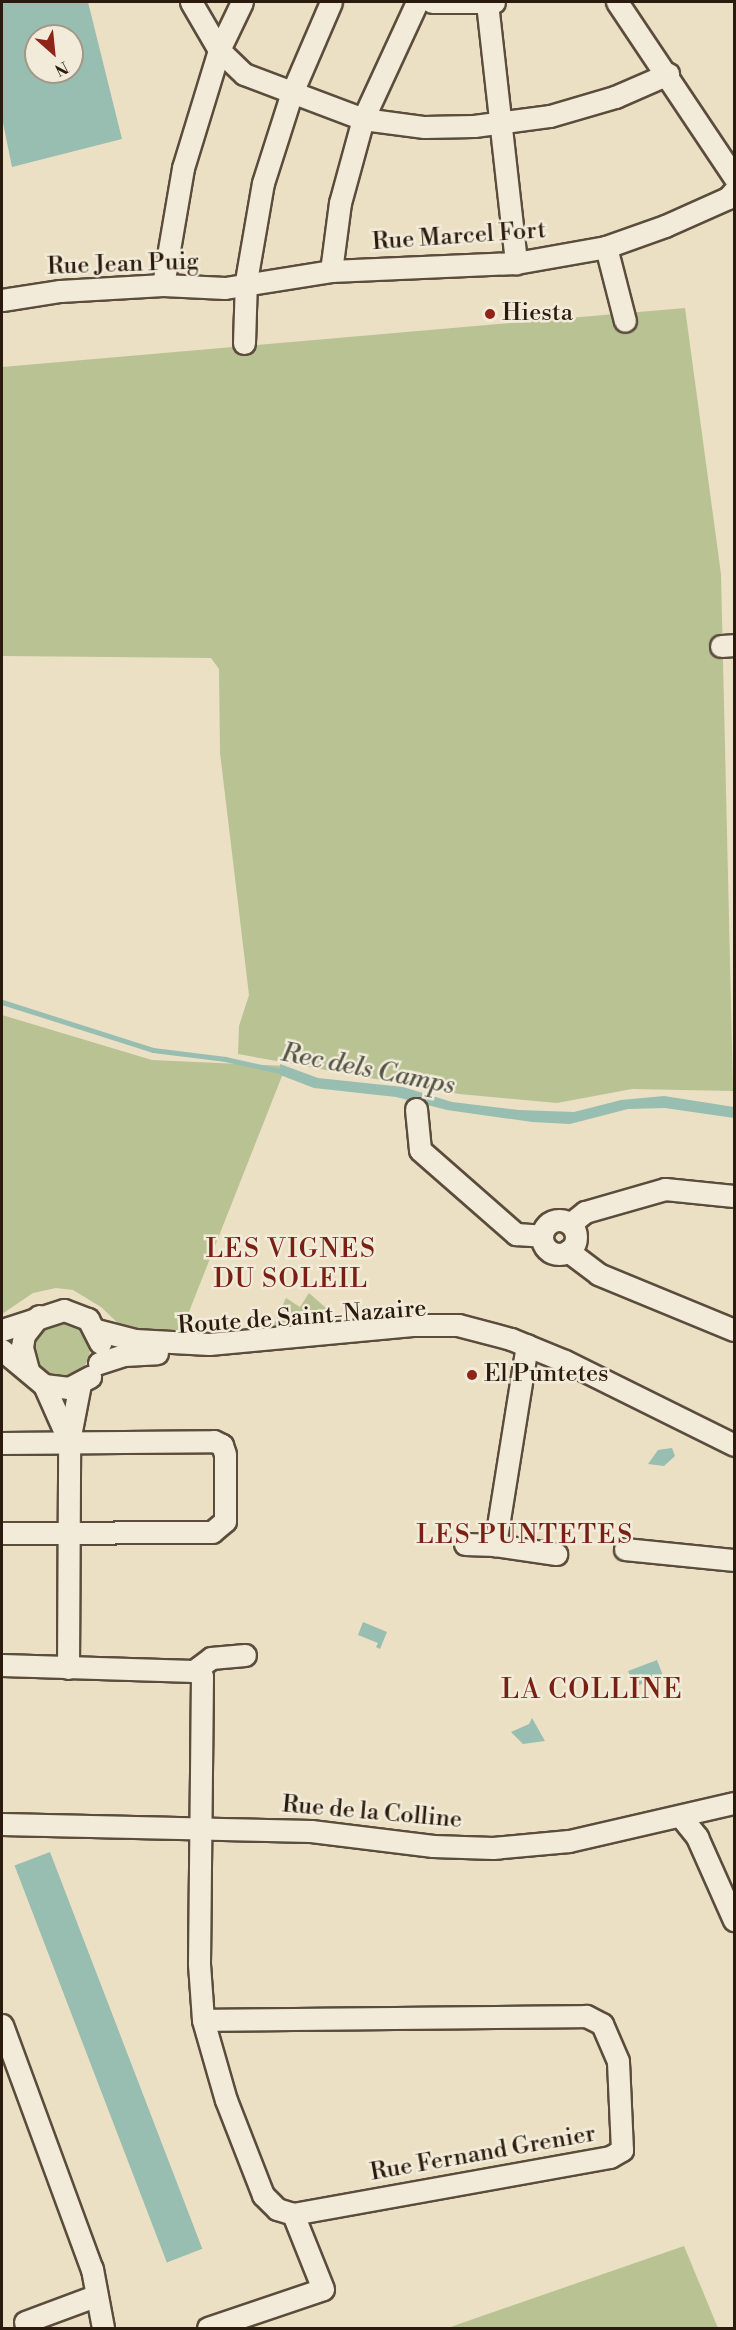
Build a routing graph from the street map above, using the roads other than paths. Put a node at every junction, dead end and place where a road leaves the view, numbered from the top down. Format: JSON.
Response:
{"nodes":[{"id":1,"x":191,"y":2,"type":"edge"},
{"id":2,"x":242,"y":2,"type":"edge"},
{"id":3,"x":332,"y":2,"type":"edge"},
{"id":4,"x":417,"y":2,"type":"edge"},
{"id":5,"x":432,"y":2,"type":"edge"},
{"id":6,"x":490,"y":2,"type":"edge"},
{"id":7,"x":617,"y":2,"type":"edge"},
{"id":8,"x":219,"y":51,"type":"junction"},
{"id":9,"x":668,"y":74,"type":"junction"},
{"id":10,"x":291,"y":94,"type":"junction"},
{"id":11,"x":363,"y":119,"type":"junction"},
{"id":12,"x":501,"y":122,"type":"junction"},
{"id":13,"x":735,"y":177,"type":"edge"},
{"id":14,"x":735,"y":191,"type":"edge"},
{"id":15,"x":606,"y":247,"type":"junction"},
{"id":16,"x":516,"y":263,"type":"junction"},
{"id":17,"x":331,"y":271,"type":"junction"},
{"id":18,"x":246,"y":281,"type":"junction"},
{"id":19,"x":163,"y":285,"type":"junction"},
{"id":20,"x":2,"y":300,"type":"edge"},
{"id":21,"x":625,"y":321,"type":"dead end"},
{"id":22,"x":244,"y":343,"type":"dead end"},
{"id":23,"x":416,"y":1109,"type":"dead end"},
{"id":24,"x":735,"y":1196,"type":"edge"},
{"id":25,"x":570,"y":1224,"type":"junction"},
{"id":26,"x":542,"y":1236,"type":"junction"},
{"id":27,"x":568,"y":1251,"type":"junction"},
{"id":28,"x":39,"y":1316,"type":"junction"},
{"id":29,"x":2,"y":1330,"type":"edge"},
{"id":30,"x":96,"y":1330,"type":"junction"},
{"id":31,"x":735,"y":1330,"type":"edge"},
{"id":32,"x":519,"y":1342,"type":"junction"},
{"id":33,"x":2,"y":1350,"type":"edge"},
{"id":34,"x":99,"y":1363,"type":"junction"},
{"id":35,"x":28,"y":1370,"type":"junction"},
{"id":36,"x":80,"y":1384,"type":"junction"},
{"id":37,"x":44,"y":1385,"type":"junction"},
{"id":38,"x":69,"y":1441,"type":"junction"},
{"id":39,"x":2,"y":1443,"type":"edge"},
{"id":40,"x":735,"y":1445,"type":"edge"},
{"id":41,"x":2,"y":1533,"type":"edge"},
{"id":42,"x":70,"y":1533,"type":"junction"},
{"id":43,"x":465,"y":1544,"type":"dead end"},
{"id":44,"x":495,"y":1545,"type":"junction"},
{"id":45,"x":625,"y":1549,"type":"dead end"},
{"id":46,"x":556,"y":1554,"type":"dead end"},
{"id":47,"x":735,"y":1560,"type":"edge"},
{"id":48,"x":245,"y":1655,"type":"dead end"},
{"id":49,"x":2,"y":1665,"type":"edge"},
{"id":50,"x":68,"y":1668,"type":"junction"},
{"id":51,"x":194,"y":1671,"type":"junction"},
{"id":52,"x":735,"y":1803,"type":"edge"},
{"id":53,"x":681,"y":1816,"type":"junction"},
{"id":54,"x":2,"y":1824,"type":"edge"},
{"id":55,"x":201,"y":1829,"type":"junction"},
{"id":56,"x":735,"y":1920,"type":"edge"},
{"id":57,"x":202,"y":2020,"type":"junction"},
{"id":58,"x":2,"y":2025,"type":"edge"},
{"id":59,"x":293,"y":2214,"type":"junction"},
{"id":60,"x":95,"y":2296,"type":"junction"},
{"id":61,"x":25,"y":2322,"type":"dead end"},
{"id":62,"x":103,"y":2328,"type":"edge"},
{"id":63,"x":208,"y":2328,"type":"edge"}],
"edges":[{"from":1,"to":8,"type":"street"},
{"from":2,"to":8,"type":"street"},
{"from":3,"to":10,"type":"street"},
{"from":4,"to":11,"type":"street"},
{"from":5,"to":6,"type":"street"},
{"from":6,"to":12,"type":"street"},
{"from":7,"to":9,"type":"street"},
{"from":8,"to":10,"type":"street"},
{"from":8,"to":19,"type":"street"},
{"from":9,"to":12,"type":"street"},
{"from":9,"to":13,"type":"street"},
{"from":10,"to":11,"type":"street"},
{"from":10,"to":18,"type":"street"},
{"from":11,"to":12,"type":"street"},
{"from":11,"to":17,"type":"street"},
{"from":12,"to":16,"type":"street"},
{"from":14,"to":15,"type":"street","name":"Rue Marcel Fort"},
{"from":15,"to":16,"type":"street","name":"Rue Marcel Fort"},
{"from":15,"to":21,"type":"street"},
{"from":16,"to":17,"type":"street","name":"Rue Marcel Fort"},
{"from":17,"to":18,"type":"street","name":"Rue Marcel Fort"},
{"from":18,"to":19,"type":"street","name":"Rue Jean Puig"},
{"from":18,"to":22,"type":"street"},
{"from":19,"to":20,"type":"street","name":"Rue Jean Puig"},
{"from":23,"to":26,"type":"street"},
{"from":24,"to":25,"type":"street"},
{"from":25,"to":26,"type":"street"},
{"from":25,"to":27,"type":"street"},
{"from":26,"to":27,"type":"street"},
{"from":27,"to":31,"type":"street"},
{"from":28,"to":29,"type":"street"},
{"from":28,"to":30,"type":"street"},
{"from":28,"to":35,"type":"street"},
{"from":30,"to":32,"type":"street","name":"Route de Saint-Nazaire"},
{"from":30,"to":34,"type":"street"},
{"from":32,"to":34,"type":"street","name":"Route de Saint-Nazaire"},
{"from":32,"to":40,"type":"street","name":"Route de Saint-Nazaire"},
{"from":32,"to":44,"type":"street"},
{"from":33,"to":35,"type":"street"},
{"from":34,"to":36,"type":"street"},
{"from":35,"to":37,"type":"street"},
{"from":36,"to":37,"type":"street"},
{"from":36,"to":38,"type":"street"},
{"from":37,"to":38,"type":"street"},
{"from":38,"to":39,"type":"street"},
{"from":38,"to":42,"type":"street"},
{"from":38,"to":42,"type":"street"},
{"from":41,"to":42,"type":"street"},
{"from":42,"to":50,"type":"street"},
{"from":43,"to":44,"type":"street"},
{"from":44,"to":46,"type":"street"},
{"from":45,"to":47,"type":"street"},
{"from":48,"to":51,"type":"street"},
{"from":49,"to":50,"type":"street"},
{"from":50,"to":51,"type":"street"},
{"from":51,"to":55,"type":"street"},
{"from":52,"to":53,"type":"street","name":"Rue de la Colline"},
{"from":53,"to":55,"type":"street","name":"Rue de la Colline"},
{"from":53,"to":56,"type":"street"},
{"from":54,"to":55,"type":"street","name":"Rue de la Colline"},
{"from":55,"to":57,"type":"street"},
{"from":57,"to":59,"type":"street"},
{"from":57,"to":59,"type":"street","name":"Rue Fernand Grenier"},
{"from":58,"to":60,"type":"street"},
{"from":59,"to":63,"type":"street"},
{"from":60,"to":61,"type":"street"},
{"from":60,"to":62,"type":"street"}]}
